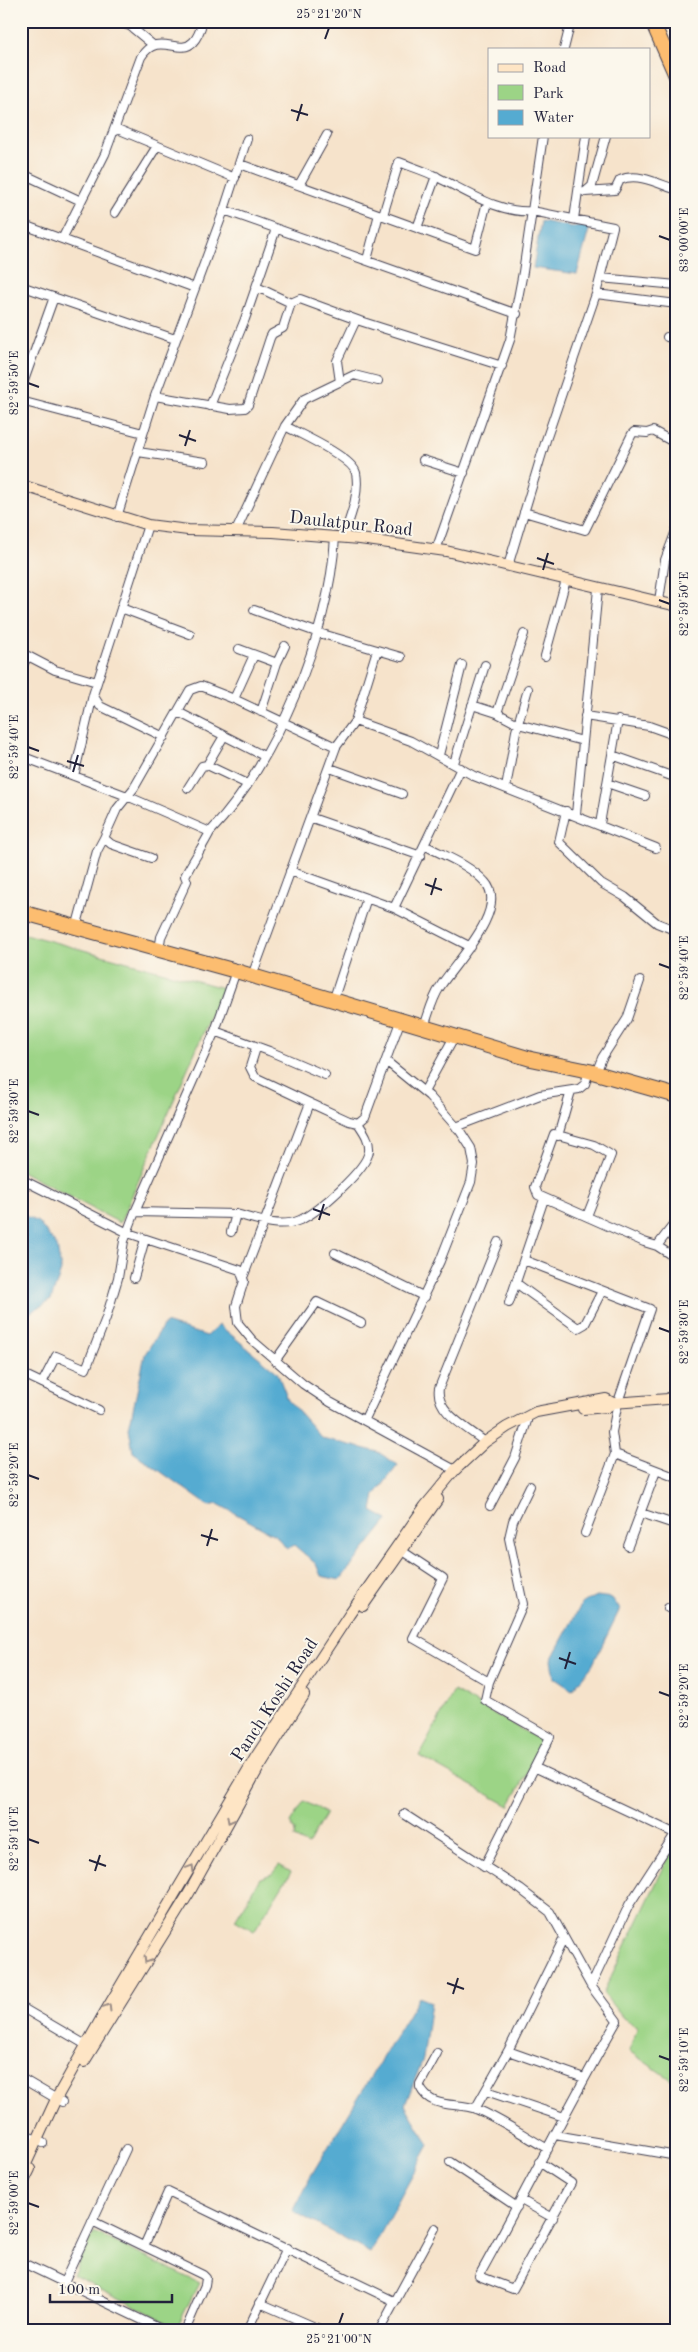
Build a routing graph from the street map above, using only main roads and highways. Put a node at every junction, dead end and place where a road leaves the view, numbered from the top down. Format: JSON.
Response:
{"nodes":[{"id":1,"x":652,"y":21,"type":"edge"},
{"id":2,"x":660,"y":21,"type":"edge"},
{"id":3,"x":672,"y":50,"type":"edge"},
{"id":4,"x":677,"y":78,"type":"edge"},
{"id":5,"x":21,"y":912,"type":"edge"},
{"id":6,"x":677,"y":1096,"type":"edge"}],
"edges":[{"from":1,"to":3,"type":"highway"},
{"from":2,"to":3,"type":"highway"},
{"from":3,"to":4,"type":"highway"},
{"from":5,"to":6,"type":"highway"}]}
